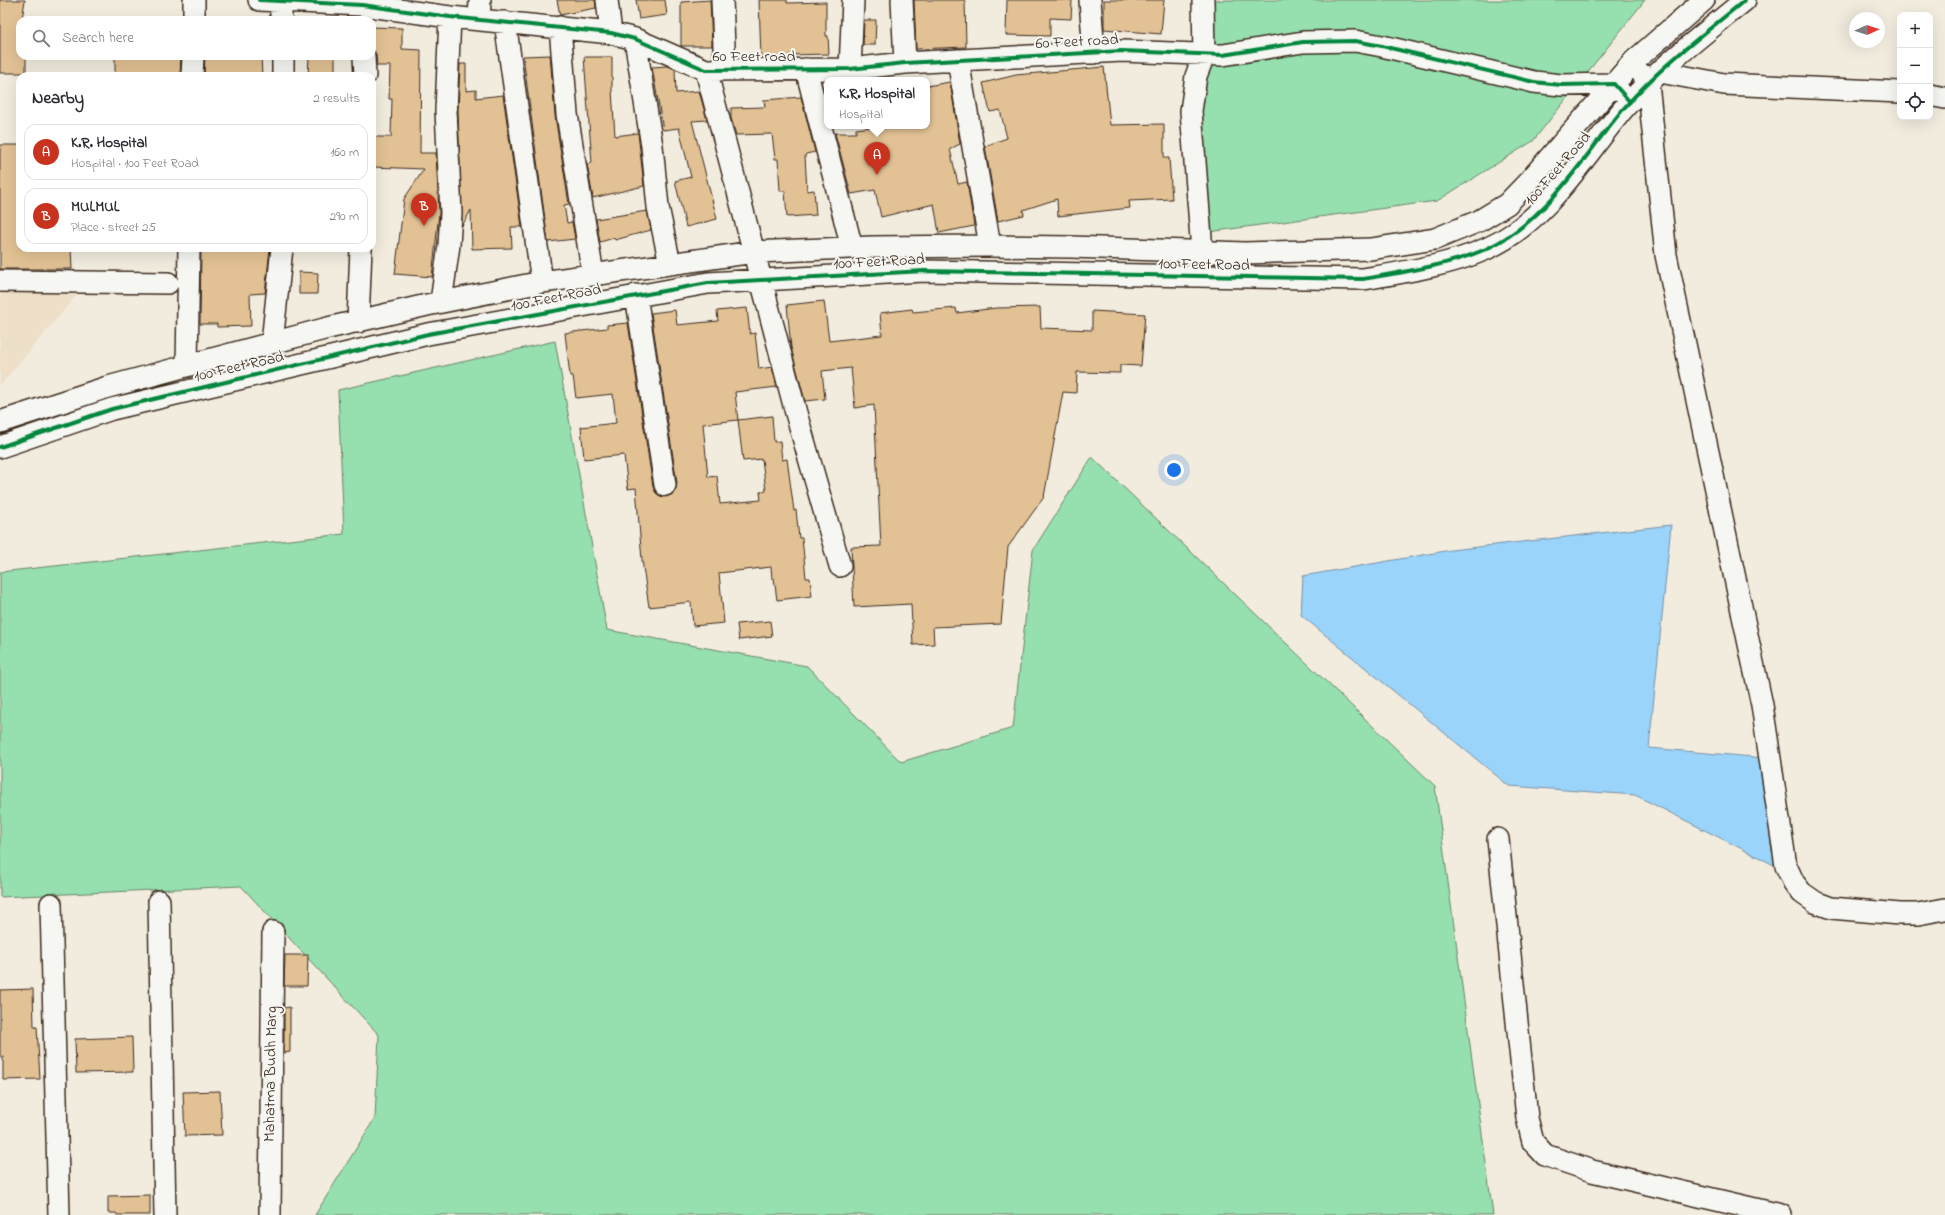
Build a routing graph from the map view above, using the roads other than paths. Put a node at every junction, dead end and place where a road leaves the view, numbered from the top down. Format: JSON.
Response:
{"nodes":[{"id":1,"x":194,"y":0,"type":"edge"},
{"id":2,"x":258,"y":0,"type":"edge"},
{"id":3,"x":607,"y":0,"type":"edge"},
{"id":4,"x":722,"y":0,"type":"edge"},
{"id":5,"x":853,"y":0,"type":"edge"},
{"id":6,"x":902,"y":0,"type":"edge"},
{"id":7,"x":1090,"y":0,"type":"edge"},
{"id":8,"x":1203,"y":0,"type":"edge"},
{"id":9,"x":1704,"y":0,"type":"edge"},
{"id":10,"x":1745,"y":0,"type":"edge"},
{"id":11,"x":281,"y":7,"type":"edge"},
{"id":12,"x":362,"y":8,"type":"edge"},
{"id":13,"x":480,"y":10,"type":"edge"},
{"id":14,"x":194,"y":16,"type":"edge"},
{"id":15,"x":450,"y":17,"type":"junction"},
{"id":16,"x":506,"y":22,"type":"junction"},
{"id":17,"x":560,"y":27,"type":"junction"},
{"id":18,"x":612,"y":33,"type":"junction"},
{"id":19,"x":635,"y":39,"type":"junction"},
{"id":20,"x":1094,"y":53,"type":"junction"},
{"id":21,"x":1195,"y":54,"type":"junction"},
{"id":22,"x":193,"y":60,"type":"edge"},
{"id":23,"x":283,"y":60,"type":"edge"},
{"id":24,"x":364,"y":60,"type":"edge"},
{"id":25,"x":958,"y":60,"type":"junction"},
{"id":26,"x":1634,"y":61,"type":"junction"},
{"id":27,"x":905,"y":63,"type":"junction"},
{"id":28,"x":806,"y":69,"type":"junction"},
{"id":29,"x":850,"y":69,"type":"junction"},
{"id":30,"x":716,"y":70,"type":"junction"},
{"id":31,"x":192,"y":72,"type":"edge"},
{"id":32,"x":283,"y":72,"type":"edge"},
{"id":33,"x":365,"y":72,"type":"edge"},
{"id":34,"x":1654,"y":78,"type":"junction"},
{"id":35,"x":1614,"y":84,"type":"junction"},
{"id":36,"x":1897,"y":92,"type":"edge"},
{"id":37,"x":1933,"y":96,"type":"edge"},
{"id":38,"x":1945,"y":98,"type":"edge"},
{"id":39,"x":1630,"y":102,"type":"junction"},
{"id":40,"x":990,"y":246,"type":"junction"},
{"id":41,"x":852,"y":248,"type":"junction"},
{"id":42,"x":1202,"y":251,"type":"junction"},
{"id":43,"x":189,"y":252,"type":"edge"},
{"id":44,"x":282,"y":252,"type":"edge"},
{"id":45,"x":361,"y":252,"type":"edge"},
{"id":46,"x":754,"y":252,"type":"junction"},
{"id":47,"x":670,"y":264,"type":"junction"},
{"id":48,"x":593,"y":275,"type":"junction"},
{"id":49,"x":761,"y":280,"type":"junction"},
{"id":50,"x":0,"y":281,"type":"edge"},
{"id":51,"x":542,"y":282,"type":"junction"},
{"id":52,"x":168,"y":283,"type":"dead end"},
{"id":53,"x":636,"y":295,"type":"junction"},
{"id":54,"x":441,"y":302,"type":"junction"},
{"id":55,"x":358,"y":322,"type":"junction"},
{"id":56,"x":272,"y":343,"type":"junction"},
{"id":57,"x":186,"y":366,"type":"junction"},
{"id":58,"x":9,"y":419,"type":"edge"},
{"id":59,"x":26,"y":438,"type":"junction"},
{"id":60,"x":0,"y":447,"type":"edge"},
{"id":61,"x":665,"y":484,"type":"dead end"},
{"id":62,"x":840,"y":566,"type":"dead end"},
{"id":63,"x":1498,"y":839,"type":"dead end"},
{"id":64,"x":159,"y":901,"type":"dead end"},
{"id":65,"x":51,"y":904,"type":"dead end"},
{"id":66,"x":1945,"y":909,"type":"edge"},
{"id":67,"x":272,"y":932,"type":"dead end"},
{"id":68,"x":59,"y":1215,"type":"edge"},
{"id":69,"x":165,"y":1215,"type":"edge"},
{"id":70,"x":270,"y":1215,"type":"edge"},
{"id":71,"x":1781,"y":1215,"type":"edge"}],
"edges":[{"from":1,"to":14,"type":"street"},
{"from":2,"to":11,"type":"street","name":"60 Feet road"},
{"from":3,"to":18,"type":"street"},
{"from":4,"to":30,"type":"street"},
{"from":5,"to":29,"type":"street"},
{"from":6,"to":27,"type":"street"},
{"from":7,"to":20,"type":"street"},
{"from":8,"to":21,"type":"street"},
{"from":9,"to":26,"type":"street","name":"100 Feet Road"},
{"from":10,"to":34,"type":"street","name":"100 Feet Road"},
{"from":11,"to":12,"type":"street","name":"60 Feet road"},
{"from":12,"to":15,"type":"street","name":"60 Feet road"},
{"from":13,"to":15,"type":"street","name":"60 Feet road"},
{"from":13,"to":16,"type":"street","name":"60 Feet road"},
{"from":15,"to":54,"type":"street"},
{"from":16,"to":17,"type":"street","name":"60 Feet road"},
{"from":16,"to":51,"type":"street"},
{"from":17,"to":18,"type":"street","name":"60 Feet road"},
{"from":17,"to":48,"type":"street"},
{"from":18,"to":19,"type":"street","name":"60 Feet road"},
{"from":19,"to":30,"type":"street","name":"60 Feet road"},
{"from":19,"to":47,"type":"street"},
{"from":20,"to":21,"type":"street","name":"60 Feet road"},
{"from":20,"to":25,"type":"street","name":"60 Feet road"},
{"from":21,"to":35,"type":"street","name":"60 Feet road"},
{"from":21,"to":42,"type":"street"},
{"from":22,"to":31,"type":"street"},
{"from":23,"to":32,"type":"street"},
{"from":24,"to":33,"type":"street"},
{"from":25,"to":27,"type":"street","name":"60 Feet road"},
{"from":25,"to":40,"type":"street"},
{"from":26,"to":34,"type":"street"},
{"from":26,"to":35,"type":"street","name":"100 Feet Road"},
{"from":27,"to":29,"type":"street","name":"60 Feet road"},
{"from":28,"to":29,"type":"street","name":"60 Feet road"},
{"from":28,"to":30,"type":"street","name":"60 Feet road"},
{"from":28,"to":41,"type":"street"},
{"from":30,"to":46,"type":"street"},
{"from":34,"to":36,"type":"street"},
{"from":34,"to":39,"type":"street","name":"100 Feet Road"},
{"from":34,"to":66,"type":"street"},
{"from":35,"to":39,"type":"street"},
{"from":35,"to":42,"type":"street","name":"100 Feet Road"},
{"from":37,"to":38,"type":"street"},
{"from":39,"to":49,"type":"street","name":"100 Feet Road"},
{"from":40,"to":41,"type":"street","name":"100 Feet Road"},
{"from":40,"to":42,"type":"street","name":"100 Feet Road"},
{"from":41,"to":46,"type":"street","name":"100 Feet Road"},
{"from":43,"to":57,"type":"street"},
{"from":44,"to":56,"type":"street"},
{"from":45,"to":55,"type":"street"},
{"from":46,"to":47,"type":"street","name":"100 Feet Road"},
{"from":46,"to":49,"type":"street"},
{"from":47,"to":48,"type":"street","name":"100 Feet Road"},
{"from":48,"to":51,"type":"street","name":"100 Feet Road"},
{"from":49,"to":53,"type":"street","name":"100 Feet Road"},
{"from":49,"to":62,"type":"street"},
{"from":50,"to":52,"type":"street"},
{"from":51,"to":54,"type":"street","name":"100 Feet Road"},
{"from":53,"to":59,"type":"street","name":"100 Feet Road"},
{"from":53,"to":61,"type":"street"},
{"from":54,"to":55,"type":"street","name":"100 Feet Road"},
{"from":55,"to":56,"type":"street","name":"100 Feet Road"},
{"from":56,"to":57,"type":"street","name":"100 Feet Road"},
{"from":57,"to":58,"type":"street","name":"100 Feet Road"},
{"from":58,"to":59,"type":"street"},
{"from":59,"to":60,"type":"street","name":"100 Feet Road"},
{"from":63,"to":71,"type":"street"},
{"from":64,"to":69,"type":"street"},
{"from":65,"to":68,"type":"street"},
{"from":67,"to":70,"type":"street","name":"Mahatma Budh Marg"}]}
